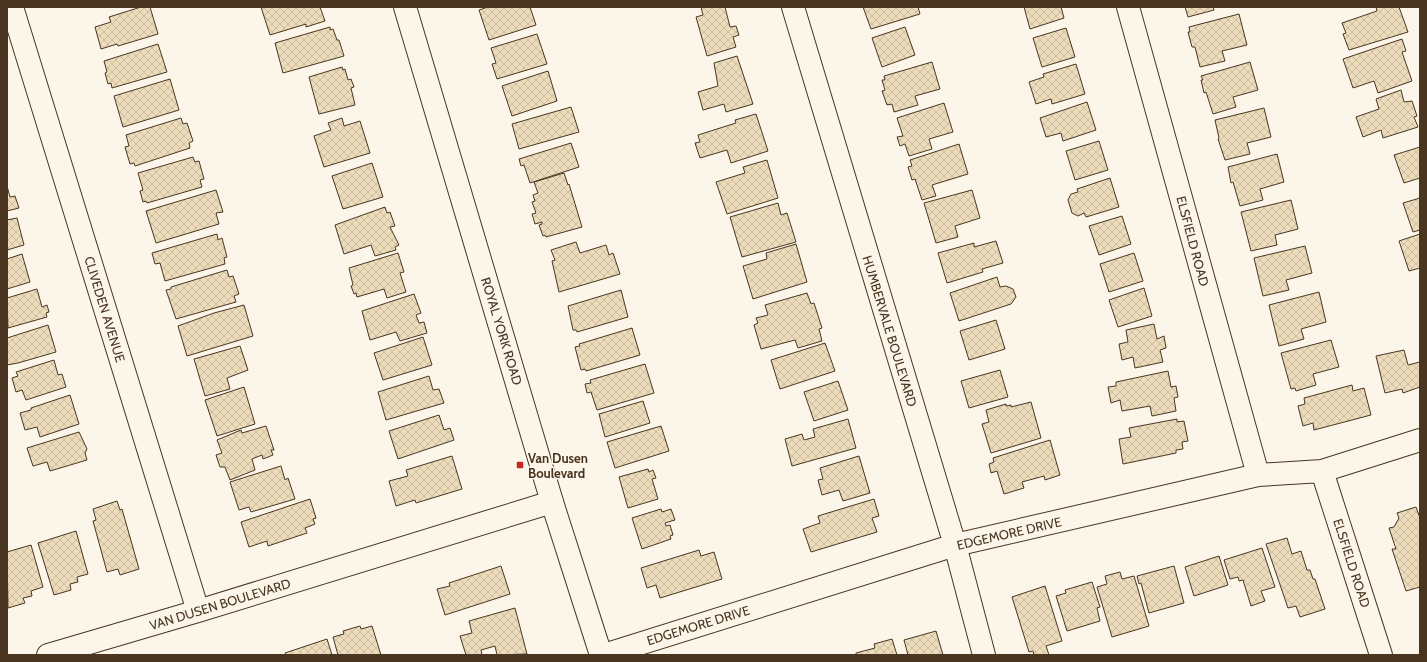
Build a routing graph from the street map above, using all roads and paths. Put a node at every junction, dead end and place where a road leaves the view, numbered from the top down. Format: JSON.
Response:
{"nodes":[{"id":1,"x":12,"y":7,"type":"edge"},
{"id":2,"x":405,"y":7,"type":"edge"},
{"id":3,"x":793,"y":7,"type":"edge"},
{"id":4,"x":1128,"y":7,"type":"edge"},
{"id":5,"x":1420,"y":440,"type":"edge"},
{"id":6,"x":1322,"y":471,"type":"junction"},
{"id":7,"x":1258,"y":475,"type":"junction"},
{"id":8,"x":552,"y":502,"type":"junction"},
{"id":9,"x":955,"y":545,"type":"junction"},
{"id":10,"x":198,"y":611,"type":"junction"},
{"id":11,"x":48,"y":655,"type":"edge"},
{"id":12,"x":601,"y":655,"type":"edge"},
{"id":13,"x":604,"y":655,"type":"edge"},
{"id":14,"x":984,"y":655,"type":"edge"},
{"id":15,"x":1381,"y":655,"type":"edge"}],
"edges":[{"from":1,"to":10,"type":"street","name":"CLIVEDEN AVENUE"},
{"from":2,"to":8,"type":"street","name":"ROYAL YORK ROAD"},
{"from":3,"to":9,"type":"street","name":"HUMBERVALE BOULEVARD"},
{"from":4,"to":7,"type":"street","name":"ELSFIELD ROAD"},
{"from":5,"to":6,"type":"street","name":"EDGEMORE DRIVE"},
{"from":6,"to":7,"type":"street","name":"EDGEMORE DRIVE"},
{"from":6,"to":15,"type":"street","name":"ELSFIELD ROAD"},
{"from":7,"to":9,"type":"street","name":"EDGEMORE DRIVE"},
{"from":8,"to":10,"type":"street","name":"VAN DUSEN BOULEVARD"},
{"from":8,"to":12,"type":"street","name":"ROYAL YORK ROAD"},
{"from":9,"to":13,"type":"street","name":"EDGEMORE DRIVE"},
{"from":9,"to":14,"type":"street","name":"HUMBERVALE BOULEVARD"},
{"from":10,"to":11,"type":"street","name":"VAN DUSEN BOULEVARD"}]}
